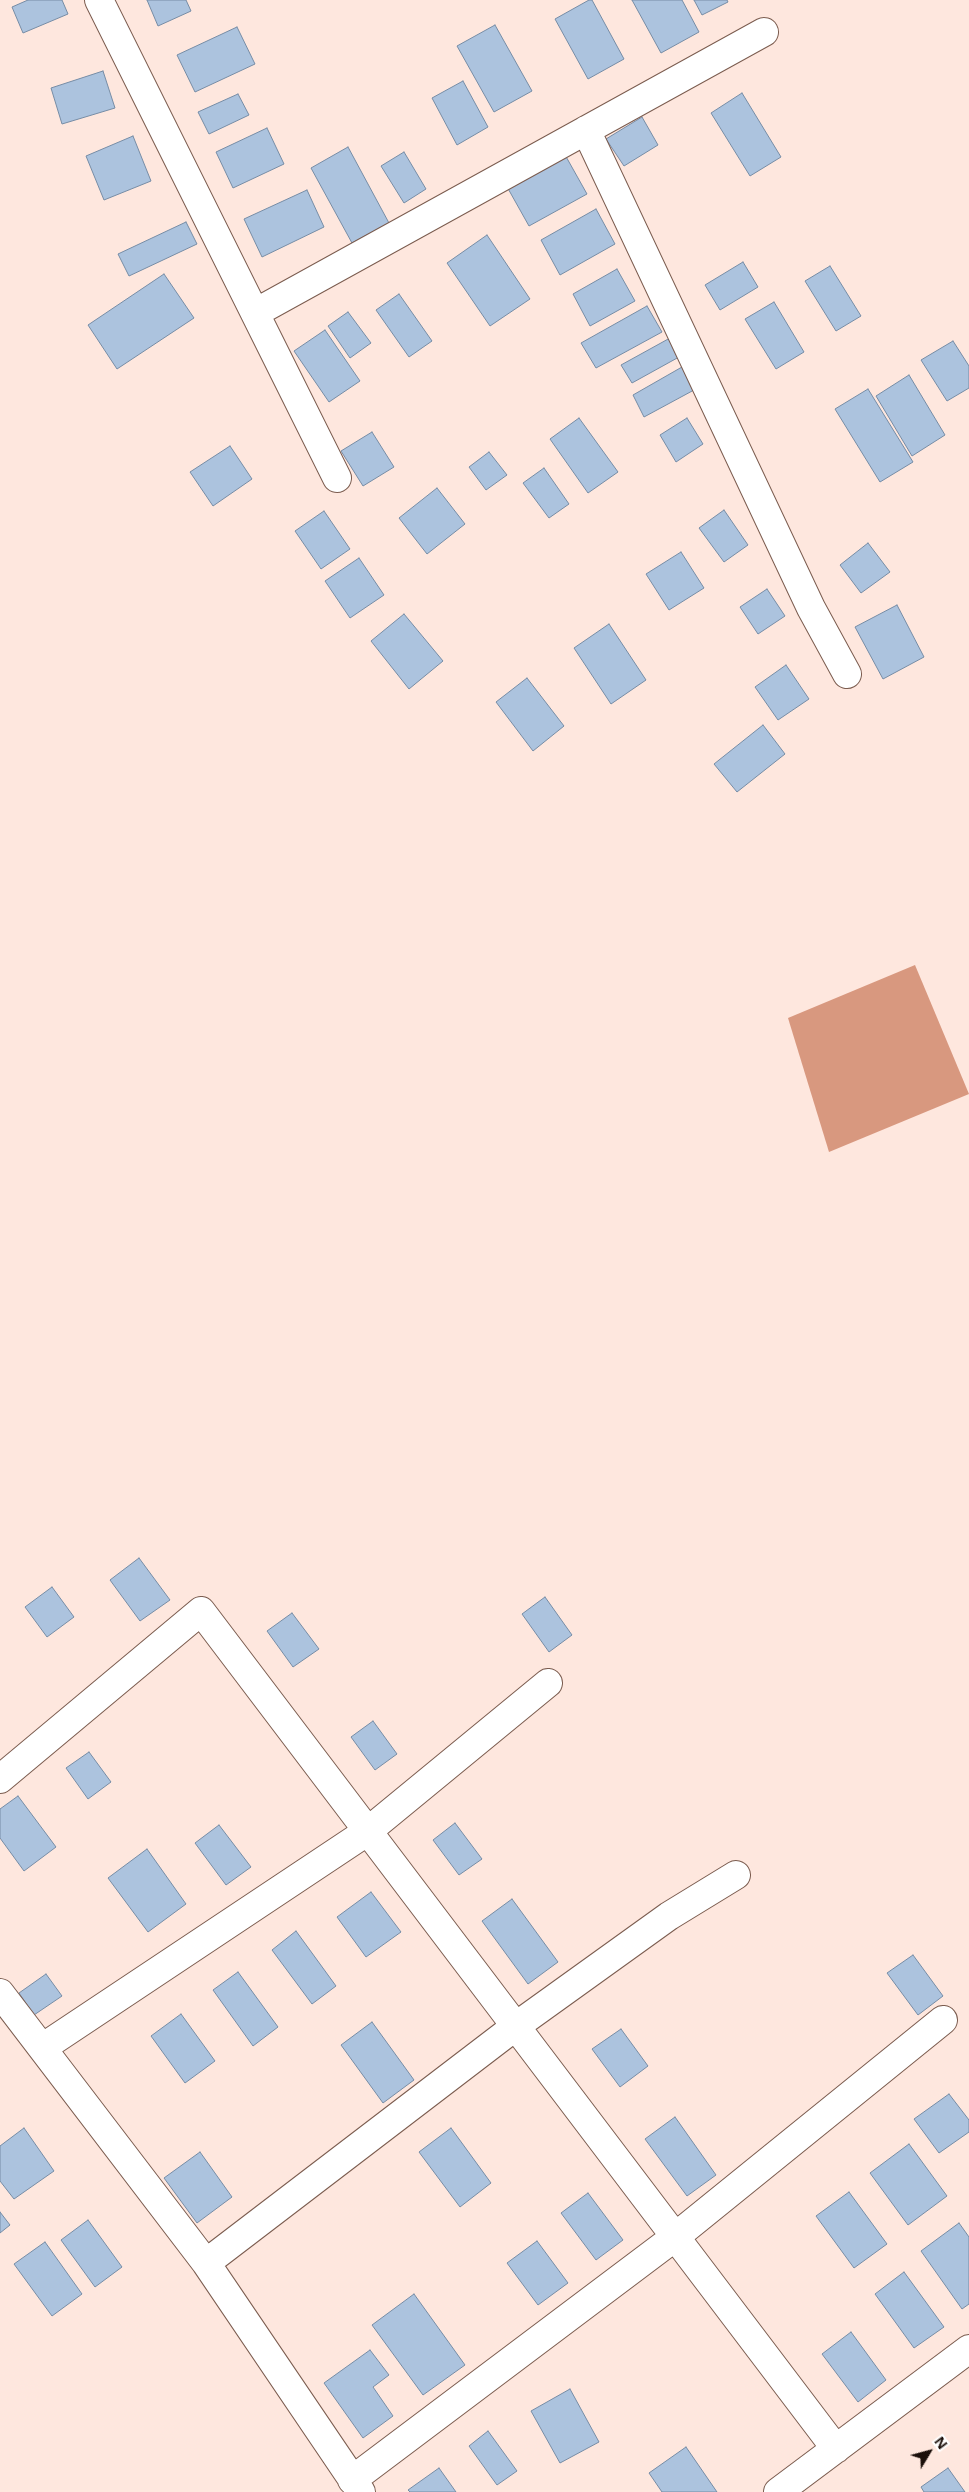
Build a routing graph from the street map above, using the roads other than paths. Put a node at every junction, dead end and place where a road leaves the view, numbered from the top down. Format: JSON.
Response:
{"nodes":[{"id":1,"x":99,"y":0,"type":"edge"},
{"id":2,"x":764,"y":32,"type":"dead end"},
{"id":3,"x":586,"y":130,"type":"junction"},
{"id":4,"x":255,"y":313,"type":"junction"},
{"id":5,"x":337,"y":478,"type":"dead end"},
{"id":6,"x":847,"y":674,"type":"dead end"},
{"id":7,"x":548,"y":1683,"type":"dead end"},
{"id":8,"x":0,"y":1779,"type":"edge"},
{"id":9,"x":368,"y":1831,"type":"junction"},
{"id":10,"x":736,"y":1875,"type":"dead end"},
{"id":11,"x":0,"y":1993,"type":"edge"},
{"id":12,"x":944,"y":2020,"type":"dead end"},
{"id":13,"x":516,"y":2026,"type":"junction"},
{"id":14,"x":42,"y":2048,"type":"junction"},
{"id":15,"x":675,"y":2237,"type":"junction"},
{"id":16,"x":206,"y":2263,"type":"junction"},
{"id":17,"x":969,"y":2349,"type":"edge"},
{"id":18,"x":836,"y":2449,"type":"junction"},
{"id":19,"x":357,"y":2486,"type":"edge"},
{"id":20,"x":778,"y":2492,"type":"edge"}],
"edges":[{"from":1,"to":4,"type":"street"},
{"from":2,"to":3,"type":"street"},
{"from":3,"to":4,"type":"street"},
{"from":3,"to":6,"type":"street"},
{"from":4,"to":5,"type":"street"},
{"from":7,"to":9,"type":"street"},
{"from":8,"to":9,"type":"street"},
{"from":9,"to":13,"type":"street"},
{"from":9,"to":14,"type":"street"},
{"from":10,"to":13,"type":"street"},
{"from":11,"to":14,"type":"street"},
{"from":12,"to":15,"type":"street"},
{"from":13,"to":15,"type":"street"},
{"from":13,"to":16,"type":"street"},
{"from":14,"to":16,"type":"street"},
{"from":15,"to":18,"type":"street"},
{"from":15,"to":19,"type":"street"},
{"from":16,"to":19,"type":"street"},
{"from":17,"to":18,"type":"street"},
{"from":18,"to":20,"type":"street"}]}
